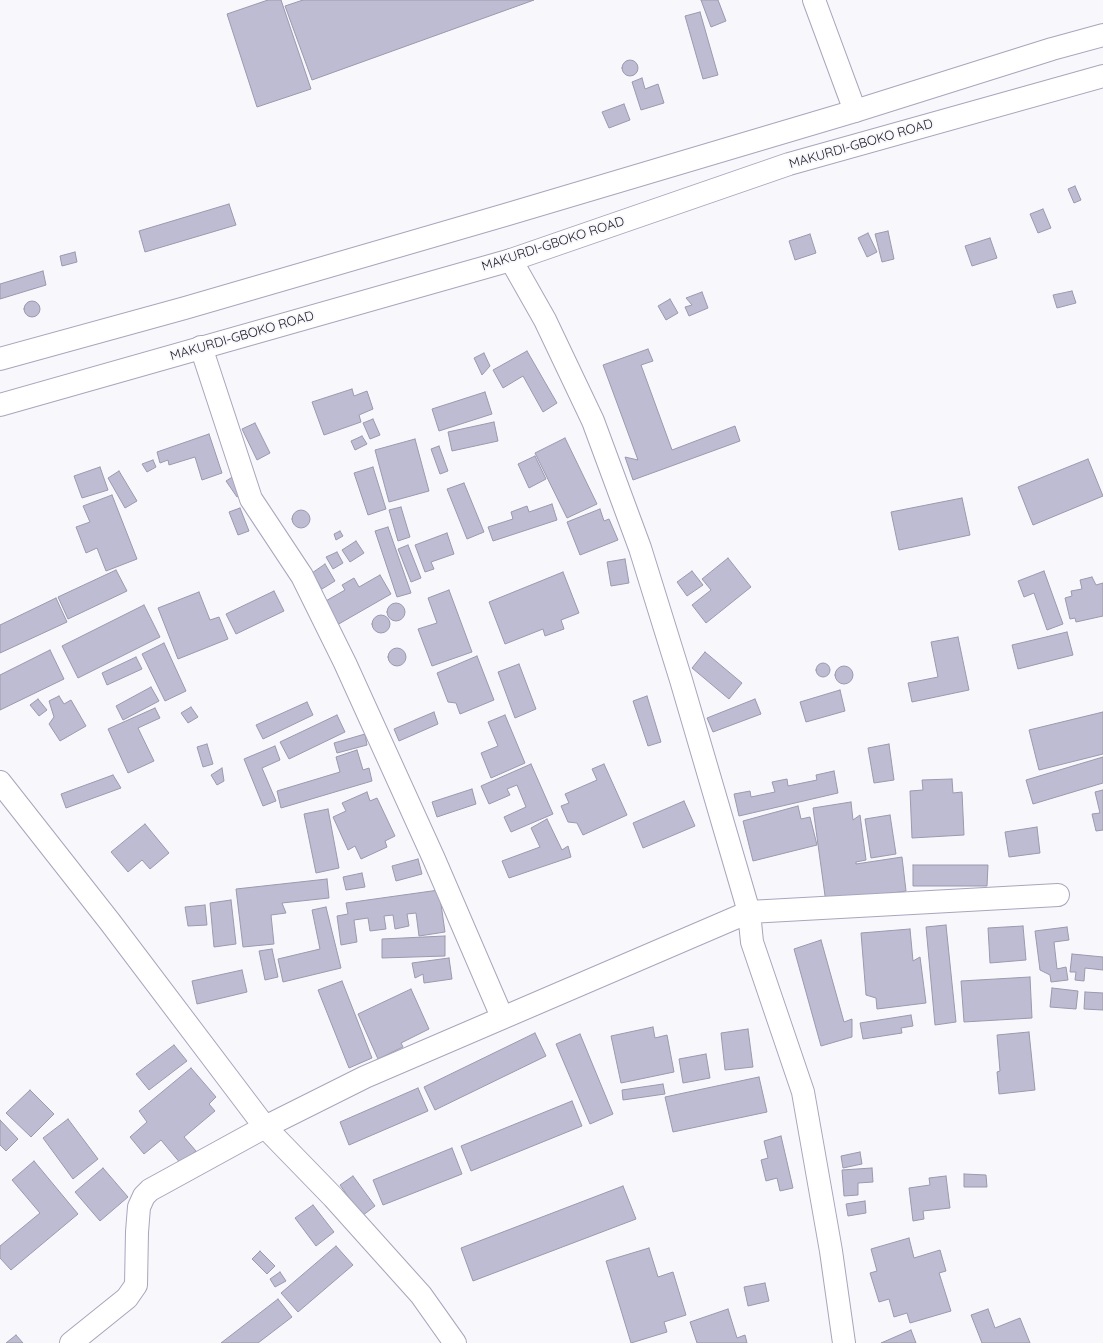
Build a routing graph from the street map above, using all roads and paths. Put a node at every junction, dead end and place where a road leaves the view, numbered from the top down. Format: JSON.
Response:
{"nodes":[{"id":1,"x":814,"y":0,"type":"edge"},
{"id":2,"x":1103,"y":35,"type":"edge"},
{"id":3,"x":1103,"y":76,"type":"edge"},
{"id":4,"x":855,"y":111,"type":"junction"},
{"id":5,"x":511,"y":260,"type":"junction"},
{"id":6,"x":201,"y":347,"type":"junction"},
{"id":7,"x":0,"y":359,"type":"edge"},
{"id":8,"x":0,"y":405,"type":"edge"},
{"id":9,"x":0,"y":782,"type":"edge"},
{"id":10,"x":1058,"y":895,"type":"dead end"},
{"id":11,"x":749,"y":912,"type":"junction"},
{"id":12,"x":502,"y":1018,"type":"junction"},
{"id":13,"x":265,"y":1127,"type":"junction"},
{"id":14,"x":71,"y":1343,"type":"edge"},
{"id":15,"x":455,"y":1343,"type":"edge"},
{"id":16,"x":844,"y":1343,"type":"edge"}],
"edges":[{"from":1,"to":4,"type":"street"},
{"from":2,"to":4,"type":"street"},
{"from":3,"to":5,"type":"street","name":"MAKURDI-GBOKO ROAD"},
{"from":4,"to":7,"type":"street"},
{"from":5,"to":6,"type":"street","name":"MAKURDI-GBOKO ROAD"},
{"from":5,"to":11,"type":"street"},
{"from":6,"to":8,"type":"street","name":"MAKURDI-GBOKO ROAD"},
{"from":6,"to":12,"type":"street"},
{"from":9,"to":13,"type":"street"},
{"from":10,"to":11,"type":"street"},
{"from":11,"to":12,"type":"street"},
{"from":11,"to":16,"type":"street"},
{"from":12,"to":13,"type":"street"},
{"from":13,"to":14,"type":"street"},
{"from":13,"to":15,"type":"street"}]}
